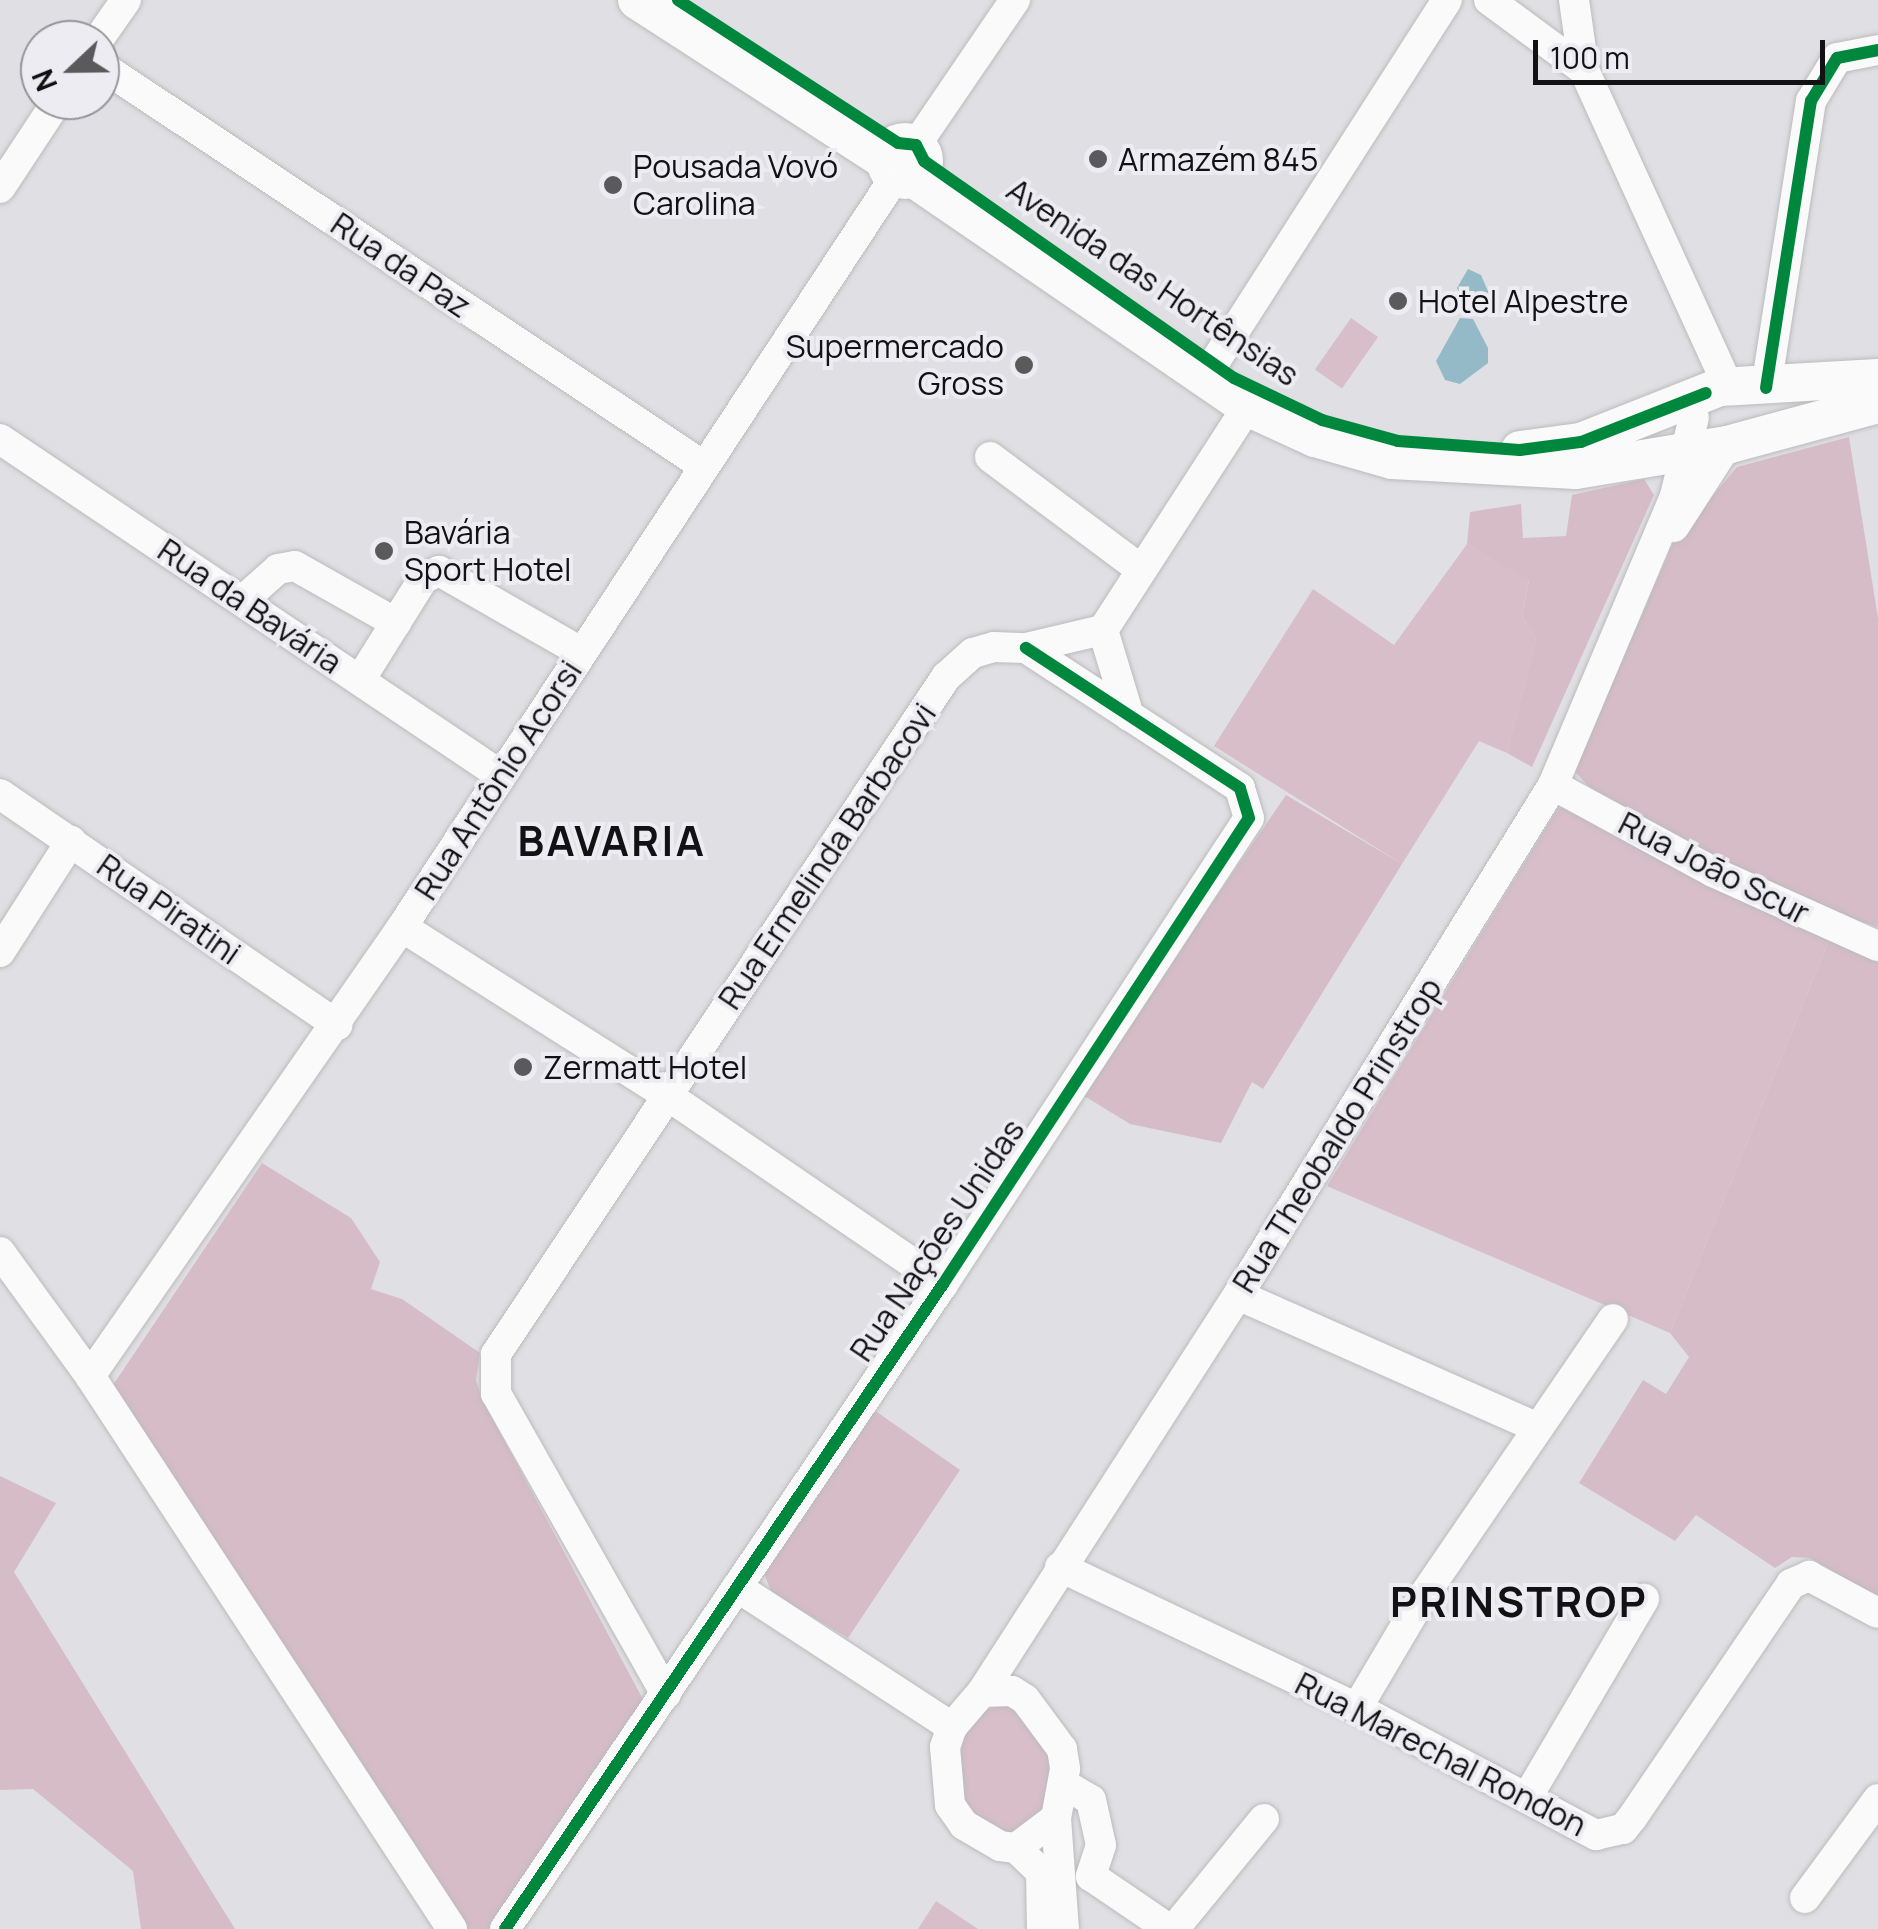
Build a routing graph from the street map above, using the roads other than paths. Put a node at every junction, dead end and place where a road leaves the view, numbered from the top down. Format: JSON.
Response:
{"nodes":[{"id":1,"x":637,"y":0,"type":"edge"},
{"id":2,"x":678,"y":0,"type":"edge"},
{"id":3,"x":1015,"y":0,"type":"edge"},
{"id":4,"x":1447,"y":0,"type":"edge"},
{"id":5,"x":1489,"y":0,"type":"edge"},
{"id":6,"x":1574,"y":0,"type":"edge"},
{"id":7,"x":1878,"y":50,"type":"edge"},
{"id":8,"x":1584,"y":70,"type":"junction"},
{"id":9,"x":120,"y":79,"type":"edge"},
{"id":10,"x":45,"y":120,"type":"edge"},
{"id":11,"x":905,"y":161,"type":"junction"},
{"id":12,"x":0,"y":188,"type":"edge"},
{"id":13,"x":1214,"y":363,"type":"junction"},
{"id":14,"x":1878,"y":378,"type":"edge"},
{"id":15,"x":1878,"y":404,"type":"edge"},
{"id":16,"x":1247,"y":407,"type":"junction"},
{"id":17,"x":1723,"y":415,"type":"junction"},
{"id":18,"x":0,"y":438,"type":"edge"},
{"id":19,"x":990,"y":457,"type":"dead end"},
{"id":20,"x":702,"y":465,"type":"junction"},
{"id":21,"x":1139,"y":568,"type":"junction"},
{"id":22,"x":1628,"y":597,"type":"junction"},
{"id":23,"x":242,"y":600,"type":"junction"},
{"id":24,"x":396,"y":623,"type":"junction"},
{"id":25,"x":1103,"y":630,"type":"junction"},
{"id":26,"x":1026,"y":648,"type":"junction"},
{"id":27,"x":580,"y":652,"type":"junction"},
{"id":28,"x":360,"y":680,"type":"junction"},
{"id":29,"x":1129,"y":716,"type":"junction"},
{"id":30,"x":499,"y":774,"type":"junction"},
{"id":31,"x":1553,"y":785,"type":"junction"},
{"id":32,"x":0,"y":794,"type":"edge"},
{"id":33,"x":70,"y":841,"type":"junction"},
{"id":34,"x":402,"y":927,"type":"junction"},
{"id":35,"x":1878,"y":946,"type":"edge"},
{"id":36,"x":0,"y":952,"type":"edge"},
{"id":37,"x":337,"y":1024,"type":"junction"},
{"id":38,"x":666,"y":1095,"type":"junction"},
{"id":39,"x":0,"y":1252,"type":"edge"},
{"id":40,"x":944,"y":1284,"type":"junction"},
{"id":41,"x":1238,"y":1295,"type":"junction"},
{"id":42,"x":1613,"y":1318,"type":"dead end"},
{"id":43,"x":90,"y":1376,"type":"junction"},
{"id":44,"x":1536,"y":1428,"type":"junction"},
{"id":45,"x":1060,"y":1567,"type":"junction"},
{"id":46,"x":737,"y":1588,"type":"junction"},
{"id":47,"x":1644,"y":1599,"type":"dead end"},
{"id":48,"x":1878,"y":1613,"type":"edge"},
{"id":49,"x":997,"y":1691,"type":"junction"},
{"id":50,"x":666,"y":1694,"type":"junction"},
{"id":51,"x":1357,"y":1708,"type":"junction"},
{"id":52,"x":952,"y":1728,"type":"junction"},
{"id":53,"x":1064,"y":1784,"type":"junction"},
{"id":54,"x":1528,"y":1796,"type":"junction"},
{"id":55,"x":1878,"y":1799,"type":"edge"},
{"id":56,"x":1056,"y":1818,"type":"junction"},
{"id":57,"x":1264,"y":1819,"type":"dead end"},
{"id":58,"x":1016,"y":1848,"type":"junction"},
{"id":59,"x":1805,"y":1898,"type":"dead end"},
{"id":60,"x":452,"y":1929,"type":"edge"},
{"id":61,"x":505,"y":1929,"type":"edge"},
{"id":62,"x":1042,"y":1929,"type":"edge"},
{"id":63,"x":1064,"y":1929,"type":"edge"},
{"id":64,"x":1172,"y":1929,"type":"edge"}],
"edges":[{"from":1,"to":11,"type":"main road","name":"Avenida das Hortênsias"},
{"from":2,"to":11,"type":"main road","name":"Avenida das Hortênsias"},
{"from":3,"to":11,"type":"street","name":"Rua Antônio Acorsi"},
{"from":4,"to":13,"type":"street"},
{"from":5,"to":8,"type":"street"},
{"from":6,"to":8,"type":"street"},
{"from":7,"to":17,"type":"street"},
{"from":8,"to":17,"type":"street"},
{"from":9,"to":20,"type":"street","name":"Rua da Paz"},
{"from":10,"to":12,"type":"street"},
{"from":11,"to":13,"type":"main road","name":"Avenida das Hortênsias"},
{"from":11,"to":16,"type":"main road","name":"Avenida das Hortênsias"},
{"from":11,"to":20,"type":"street","name":"Rua Antônio Acorsi"},
{"from":13,"to":17,"type":"main road","name":"Avenida das Hortênsias"},
{"from":14,"to":17,"type":"main road","name":"Avenida das Hortênsias"},
{"from":15,"to":17,"type":"main road","name":"Avenida das Hortênsias"},
{"from":16,"to":17,"type":"main road","name":"Avenida das Hortênsias"},
{"from":16,"to":21,"type":"street"},
{"from":17,"to":22,"type":"street","name":"Rua Theobaldo Prinstrop"},
{"from":17,"to":22,"type":"street","name":"Rua Theobaldo Prinstrop"},
{"from":18,"to":23,"type":"street","name":"Rua da Bavária"},
{"from":19,"to":21,"type":"street"},
{"from":20,"to":27,"type":"street","name":"Rua Antônio Acorsi"},
{"from":21,"to":25,"type":"street"},
{"from":22,"to":31,"type":"street","name":"Rua Theobaldo Prinstrop"},
{"from":23,"to":24,"type":"street"},
{"from":23,"to":28,"type":"street","name":"Rua da Bavária"},
{"from":24,"to":27,"type":"street"},
{"from":24,"to":28,"type":"street"},
{"from":25,"to":26,"type":"street","name":"Rua Ermelinda Barbacovi"},
{"from":25,"to":29,"type":"street"},
{"from":26,"to":29,"type":"street","name":"Rua Nações Unidas"},
{"from":26,"to":38,"type":"street","name":"Rua Ermelinda Barbacovi"},
{"from":27,"to":30,"type":"street","name":"Rua Antônio Acorsi"},
{"from":28,"to":30,"type":"street","name":"Rua da Bavária"},
{"from":29,"to":40,"type":"street","name":"Rua Nações Unidas"},
{"from":30,"to":34,"type":"street","name":"Rua Antônio Acorsi"},
{"from":31,"to":35,"type":"street","name":"Rua João Scur"},
{"from":31,"to":41,"type":"street","name":"Rua Theobaldo Prinstrop"},
{"from":32,"to":33,"type":"street","name":"Rua Piratini"},
{"from":33,"to":36,"type":"street"},
{"from":33,"to":37,"type":"street","name":"Rua Piratini"},
{"from":34,"to":37,"type":"street","name":"Rua Antônio Acorsi"},
{"from":34,"to":38,"type":"street"},
{"from":37,"to":43,"type":"street","name":"Rua Antônio Acorsi"},
{"from":38,"to":40,"type":"street"},
{"from":38,"to":50,"type":"street","name":"Rua Ermelinda Barbacovi"},
{"from":39,"to":43,"type":"street"},
{"from":40,"to":46,"type":"street","name":"Rua Nações Unidas"},
{"from":41,"to":44,"type":"street"},
{"from":41,"to":45,"type":"street","name":"Rua Theobaldo Prinstrop"},
{"from":42,"to":44,"type":"street"},
{"from":43,"to":60,"type":"street"},
{"from":44,"to":51,"type":"street"},
{"from":45,"to":49,"type":"street","name":"Rua Theobaldo Prinstrop"},
{"from":45,"to":51,"type":"street","name":"Rua Marechal Rondon"},
{"from":46,"to":50,"type":"street","name":"Rua Nações Unidas"},
{"from":46,"to":52,"type":"street"},
{"from":47,"to":54,"type":"street"},
{"from":48,"to":54,"type":"street","name":"Rua Marechal Rondon"},
{"from":49,"to":52,"type":"street"},
{"from":49,"to":53,"type":"street"},
{"from":50,"to":61,"type":"street","name":"Rua Nações Unidas"},
{"from":51,"to":54,"type":"street","name":"Rua Marechal Rondon"},
{"from":52,"to":58,"type":"street"},
{"from":53,"to":56,"type":"street"},
{"from":53,"to":64,"type":"street"},
{"from":55,"to":59,"type":"street"},
{"from":56,"to":58,"type":"street"},
{"from":56,"to":63,"type":"street"},
{"from":57,"to":64,"type":"street"},
{"from":58,"to":62,"type":"street"}]}
